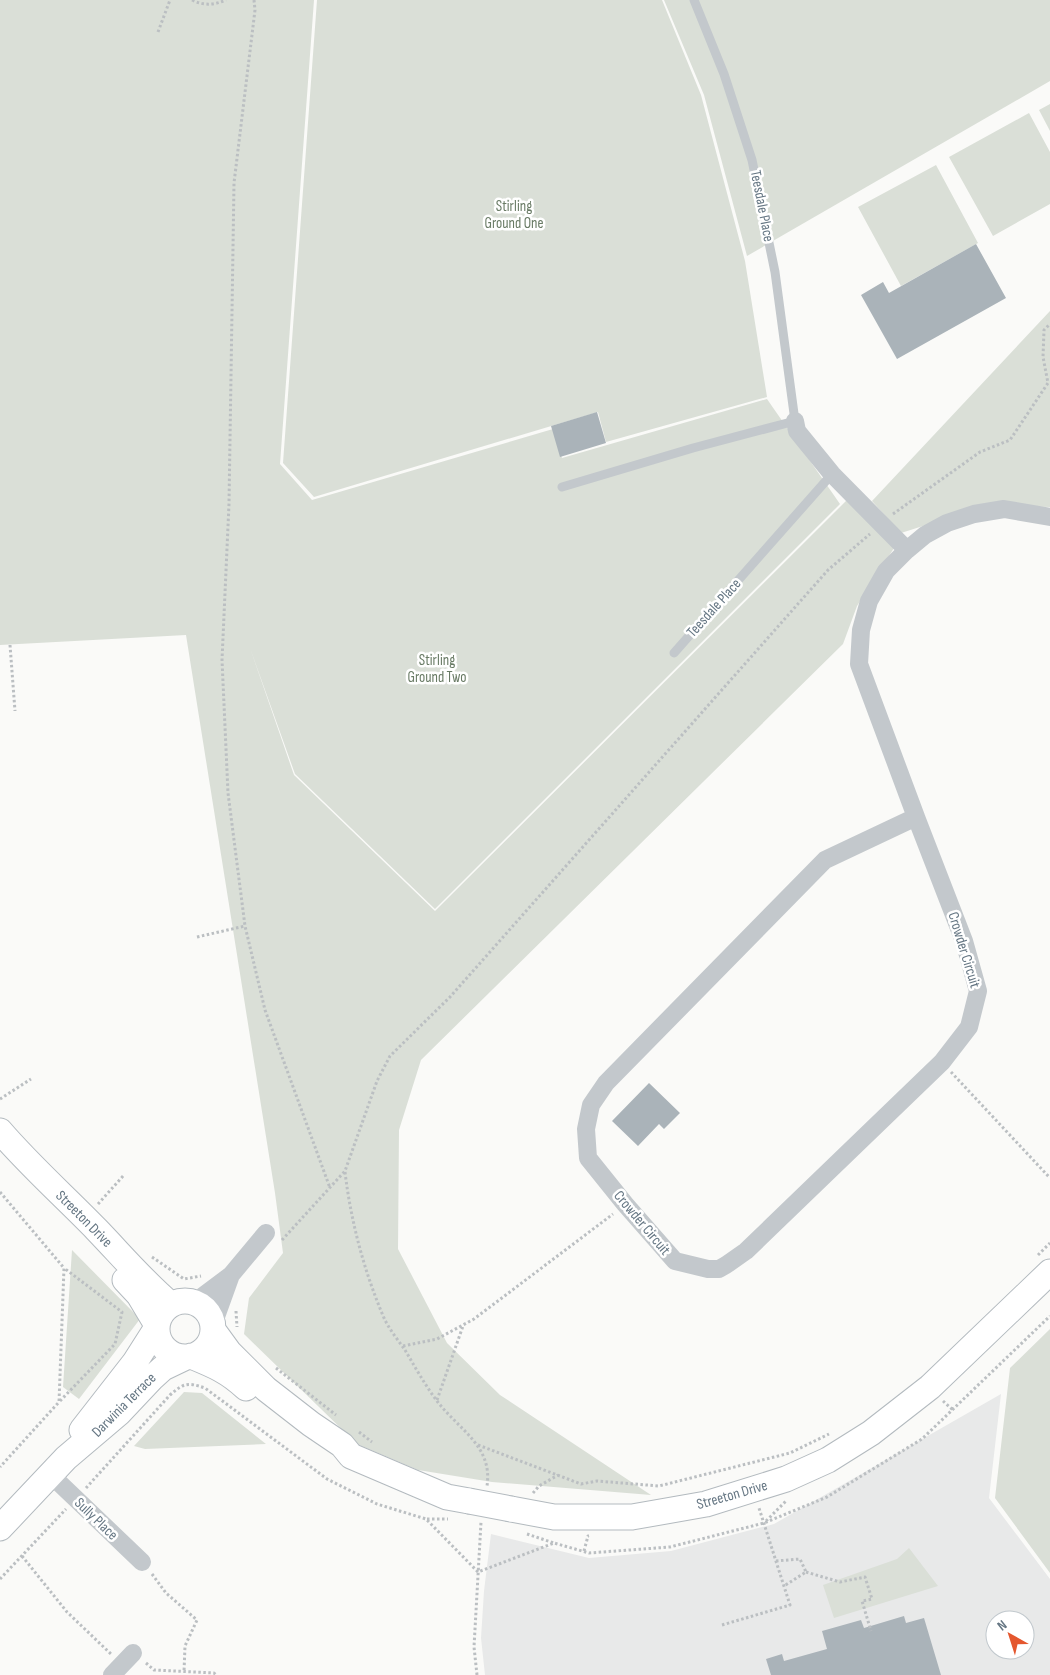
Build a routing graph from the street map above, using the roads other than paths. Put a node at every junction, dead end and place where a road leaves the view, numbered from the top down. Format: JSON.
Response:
{"nodes":[{"id":1,"x":694,"y":0,"type":"edge"},
{"id":2,"x":794,"y":421,"type":"junction"},
{"id":3,"x":832,"y":474,"type":"junction"},
{"id":4,"x":562,"y":487,"type":"dead end"},
{"id":5,"x":1050,"y":517,"type":"edge"},
{"id":6,"x":907,"y":550,"type":"junction"},
{"id":7,"x":674,"y":653,"type":"dead end"},
{"id":8,"x":916,"y":817,"type":"junction"},
{"id":9,"x":0,"y":1131,"type":"edge"},
{"id":10,"x":0,"y":1152,"type":"edge"},
{"id":11,"x":274,"y":1237,"type":"road end"},
{"id":12,"x":1043,"y":1264,"type":"edge"},
{"id":13,"x":230,"y":1275,"type":"junction"},
{"id":14,"x":195,"y":1302,"type":"junction"},
{"id":15,"x":170,"y":1304,"type":"junction"},
{"id":16,"x":156,"y":1327,"type":"junction"},
{"id":17,"x":221,"y":1329,"type":"junction"},
{"id":18,"x":189,"y":1357,"type":"junction"},
{"id":19,"x":351,"y":1456,"type":"junction"},
{"id":20,"x":58,"y":1467,"type":"junction"},
{"id":21,"x":0,"y":1528,"type":"edge"},
{"id":22,"x":142,"y":1562,"type":"road end"}],
"edges":[{"from":1,"to":2,"type":"lane","name":"Teesdale Place"},
{"from":2,"to":3,"type":"street","name":"Teesdale Place"},
{"from":2,"to":4,"type":"lane"},
{"from":3,"to":6,"type":"street","name":"Teesdale Place"},
{"from":3,"to":7,"type":"lane","name":"Teesdale Place"},
{"from":5,"to":6,"type":"street","name":"Crowder Circuit"},
{"from":6,"to":8,"type":"street","name":"Crowder Circuit"},
{"from":8,"to":8,"type":"street","name":"Crowder Circuit"},
{"from":9,"to":15,"type":"main road","name":"Streeton Drive"},
{"from":10,"to":16,"type":"main road","name":"Streeton Drive"},
{"from":11,"to":13,"type":"street"},
{"from":12,"to":19,"type":"main road","name":"Streeton Drive","bridge":true},
{"from":13,"to":14,"type":"street"},
{"from":13,"to":17,"type":"street"},
{"from":14,"to":15,"type":"main road"},
{"from":14,"to":17,"type":"main road"},
{"from":15,"to":16,"type":"main road"},
{"from":16,"to":18,"type":"main road"},
{"from":16,"to":20,"type":"main road","name":"Darwinia Terrace"},
{"from":17,"to":18,"type":"main road"},
{"from":17,"to":19,"type":"main road","name":"Streeton Drive"},
{"from":18,"to":19,"type":"main road","name":"Streeton Drive"},
{"from":18,"to":20,"type":"main road","name":"Darwinia Terrace"},
{"from":20,"to":21,"type":"main road","name":"Darwinia Terrace"},
{"from":20,"to":22,"type":"street","name":"Sully Place"}]}
